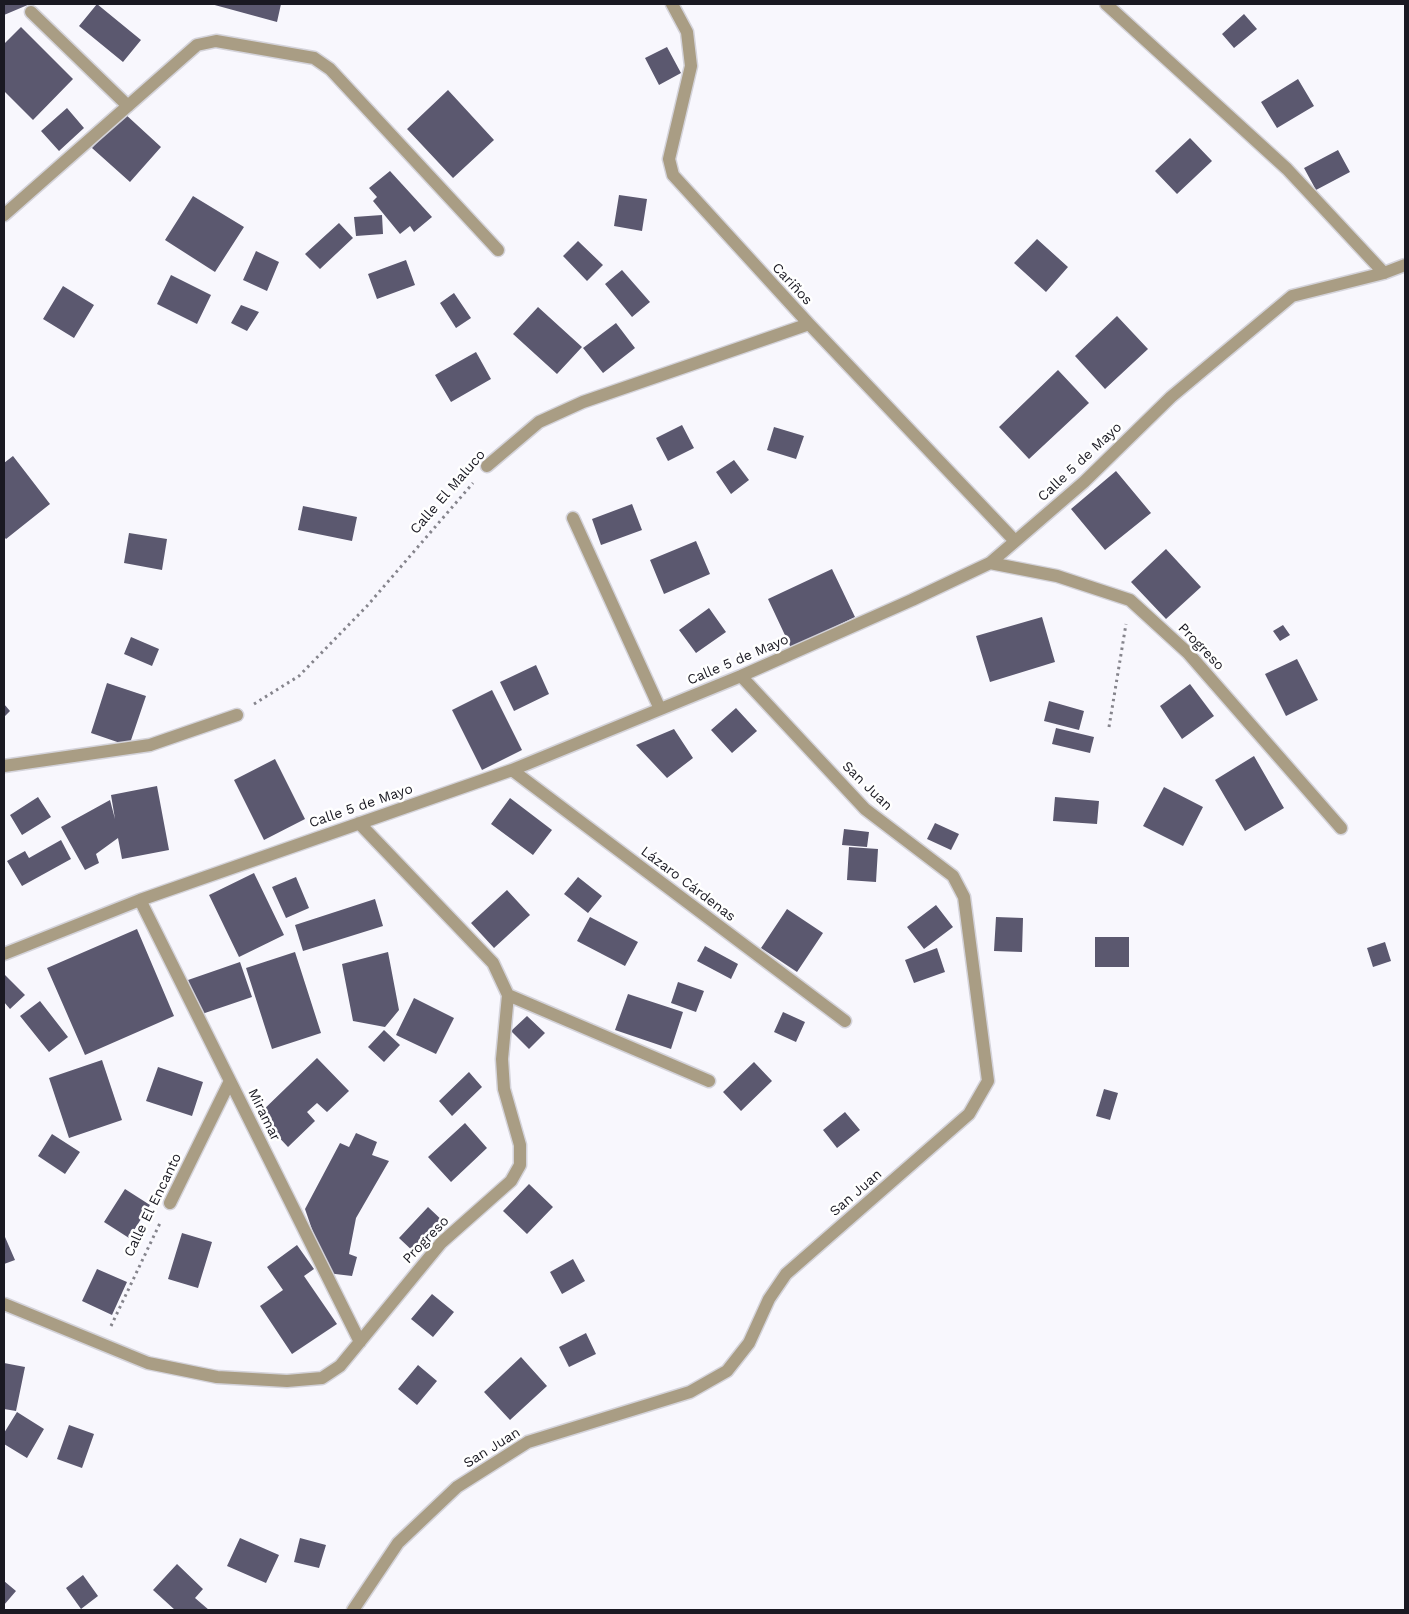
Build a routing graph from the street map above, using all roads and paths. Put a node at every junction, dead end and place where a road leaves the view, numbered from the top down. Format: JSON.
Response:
{"nodes":[{"id":1,"x":672,"y":4,"type":"edge"},
{"id":2,"x":1106,"y":4,"type":"edge"},
{"id":3,"x":31,"y":12,"type":"dead end"},
{"id":4,"x":128,"y":106,"type":"junction"},
{"id":5,"x":4,"y":215,"type":"edge"},
{"id":6,"x":498,"y":250,"type":"dead end"},
{"id":7,"x":1405,"y":266,"type":"edge"},
{"id":8,"x":1384,"y":273,"type":"junction"},
{"id":9,"x":809,"y":324,"type":"junction"},
{"id":10,"x":487,"y":466,"type":"joint"},
{"id":11,"x":573,"y":518,"type":"dead end"},
{"id":12,"x":1015,"y":541,"type":"junction"},
{"id":13,"x":990,"y":563,"type":"junction"},
{"id":14,"x":1130,"y":600,"type":"junction"},
{"id":15,"x":741,"y":676,"type":"junction"},
{"id":16,"x":660,"y":709,"type":"junction"},
{"id":17,"x":237,"y":715,"type":"joint"},
{"id":18,"x":1109,"y":727,"type":"dead end"},
{"id":19,"x":4,"y":766,"type":"edge"},
{"id":20,"x":512,"y":770,"type":"junction"},
{"id":21,"x":359,"y":822,"type":"junction"},
{"id":22,"x":1341,"y":828,"type":"dead end"},
{"id":23,"x":140,"y":900,"type":"junction"},
{"id":24,"x":4,"y":954,"type":"edge"},
{"id":25,"x":508,"y":994,"type":"junction"},
{"id":26,"x":845,"y":1021,"type":"dead end"},
{"id":27,"x":230,"y":1081,"type":"junction"},
{"id":28,"x":708,"y":1081,"type":"dead end"},
{"id":29,"x":170,"y":1203,"type":"joint"},
{"id":30,"x":4,"y":1304,"type":"edge"},
{"id":31,"x":360,"y":1342,"type":"junction"},
{"id":32,"x":102,"y":1343,"type":"junction"},
{"id":33,"x":353,"y":1610,"type":"edge"}],
"edges":[{"from":1,"to":9,"type":"street","name":"Cariños"},
{"from":2,"to":8,"type":"street"},
{"from":3,"to":4,"type":"street"},
{"from":4,"to":5,"type":"street"},
{"from":4,"to":6,"type":"street"},
{"from":7,"to":8,"type":"street","name":"Calle 5 de Mayo"},
{"from":8,"to":12,"type":"street","name":"Calle 5 de Mayo"},
{"from":9,"to":10,"type":"street","name":"Calle El Maluco"},
{"from":9,"to":12,"type":"street","name":"Cariños"},
{"from":10,"to":17,"type":"path","name":"Calle El Maluco"},
{"from":11,"to":16,"type":"street"},
{"from":12,"to":13,"type":"street","name":"Calle 5 de Mayo"},
{"from":13,"to":14,"type":"street","name":"Progreso"},
{"from":13,"to":15,"type":"street","name":"Calle 5 de Mayo"},
{"from":14,"to":18,"type":"path"},
{"from":14,"to":22,"type":"street","name":"Progreso"},
{"from":15,"to":16,"type":"street","name":"Calle 5 de Mayo"},
{"from":15,"to":33,"type":"street","name":"San Juan"},
{"from":16,"to":20,"type":"street","name":"Calle 5 de Mayo"},
{"from":17,"to":19,"type":"street"},
{"from":20,"to":21,"type":"street","name":"Calle 5 de Mayo"},
{"from":20,"to":26,"type":"street","name":"Lázaro Cárdenas"},
{"from":21,"to":23,"type":"street","name":"Calle 5 de Mayo"},
{"from":21,"to":25,"type":"street"},
{"from":23,"to":24,"type":"street","name":"Calle 5 de Mayo"},
{"from":23,"to":27,"type":"street","name":"Miramar"},
{"from":25,"to":28,"type":"street"},
{"from":25,"to":31,"type":"street","name":"Progreso"},
{"from":27,"to":29,"type":"street","name":"Calle El Encanto"},
{"from":27,"to":31,"type":"street","name":"Miramar"},
{"from":29,"to":32,"type":"path","name":"Calle El Encanto"},
{"from":30,"to":32,"type":"street","name":"Progreso"},
{"from":31,"to":32,"type":"street","name":"Progreso"}]}
